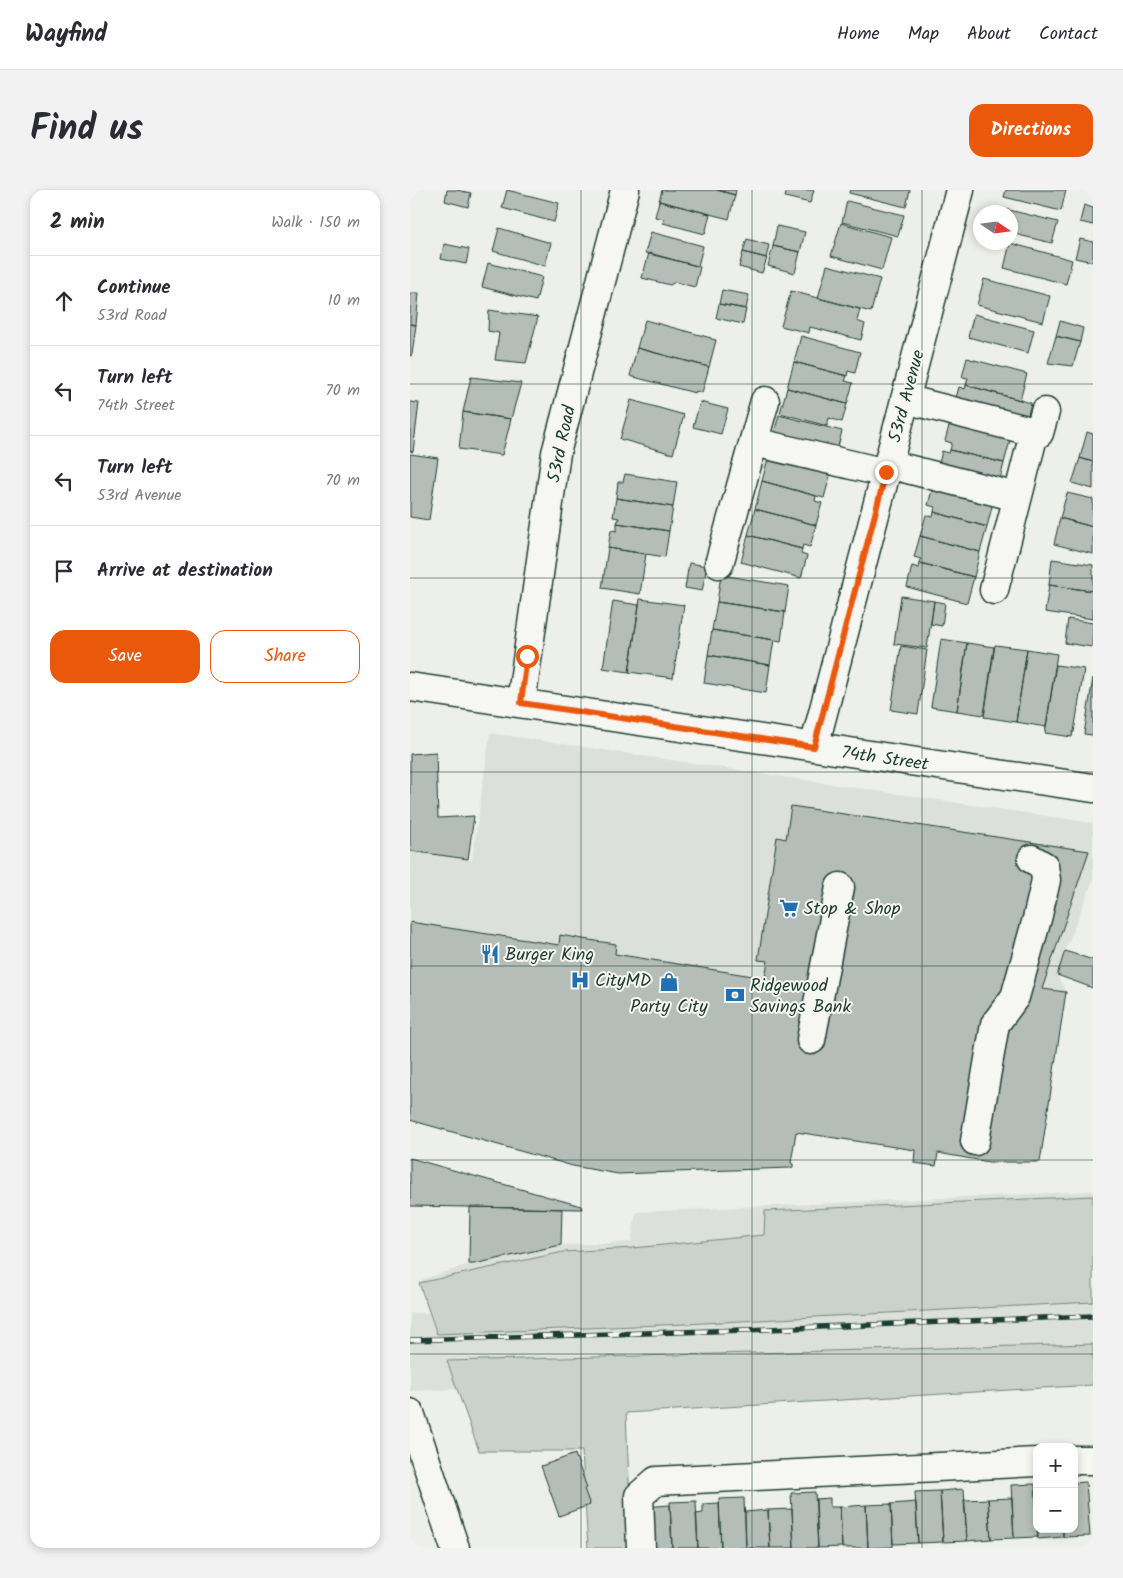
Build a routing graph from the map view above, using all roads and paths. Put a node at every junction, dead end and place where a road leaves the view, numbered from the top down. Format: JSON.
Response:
{"nodes":[{"id":1,"x":625,"y":190,"type":"edge"},
{"id":2,"x":960,"y":190,"type":"edge"},
{"id":3,"x":905,"y":399,"type":"junction"},
{"id":4,"x":765,"y":401,"type":"dead end"},
{"id":5,"x":1045,"y":412,"type":"dead end"},
{"id":6,"x":754,"y":442,"type":"junction"},
{"id":7,"x":1031,"y":445,"type":"dead end"},
{"id":8,"x":887,"y":468,"type":"junction"},
{"id":9,"x":1017,"y":497,"type":"junction"},
{"id":10,"x":719,"y":564,"type":"dead end"},
{"id":11,"x":994,"y":590,"type":"dead end"},
{"id":12,"x":410,"y":687,"type":"edge"},
{"id":13,"x":521,"y":703,"type":"junction"},
{"id":14,"x":814,"y":747,"type":"junction"},
{"id":15,"x":1093,"y":788,"type":"edge"},
{"id":16,"x":1032,"y":859,"type":"dead end"},
{"id":17,"x":840,"y":887,"type":"dead end"},
{"id":18,"x":811,"y":1040,"type":"dead end"},
{"id":19,"x":975,"y":1141,"type":"dead end"},
{"id":20,"x":410,"y":1413,"type":"edge"},
{"id":21,"x":1078,"y":1460,"type":"edge"},
{"id":22,"x":1093,"y":1460,"type":"edge"},
{"id":23,"x":1033,"y":1462,"type":"edge"},
{"id":24,"x":455,"y":1548,"type":"edge"},
{"id":25,"x":640,"y":1548,"type":"edge"}],
"edges":[{"from":1,"to":13,"type":"street","name":"53rd Road"},
{"from":2,"to":3,"type":"street","name":"53rd Avenue"},
{"from":3,"to":5,"type":"street"},
{"from":3,"to":8,"type":"street","name":"53rd Avenue"},
{"from":4,"to":6,"type":"street"},
{"from":6,"to":8,"type":"street"},
{"from":6,"to":10,"type":"street"},
{"from":7,"to":9,"type":"street"},
{"from":8,"to":9,"type":"street"},
{"from":8,"to":14,"type":"street","name":"53rd Avenue"},
{"from":9,"to":11,"type":"street"},
{"from":12,"to":13,"type":"street","name":"74th Street"},
{"from":13,"to":14,"type":"street","name":"74th Street"},
{"from":14,"to":15,"type":"street","name":"74th Street"},
{"from":16,"to":19,"type":"street"},
{"from":17,"to":18,"type":"street"},
{"from":20,"to":24,"type":"street"},
{"from":21,"to":22,"type":"street"},
{"from":23,"to":25,"type":"street"}]}
